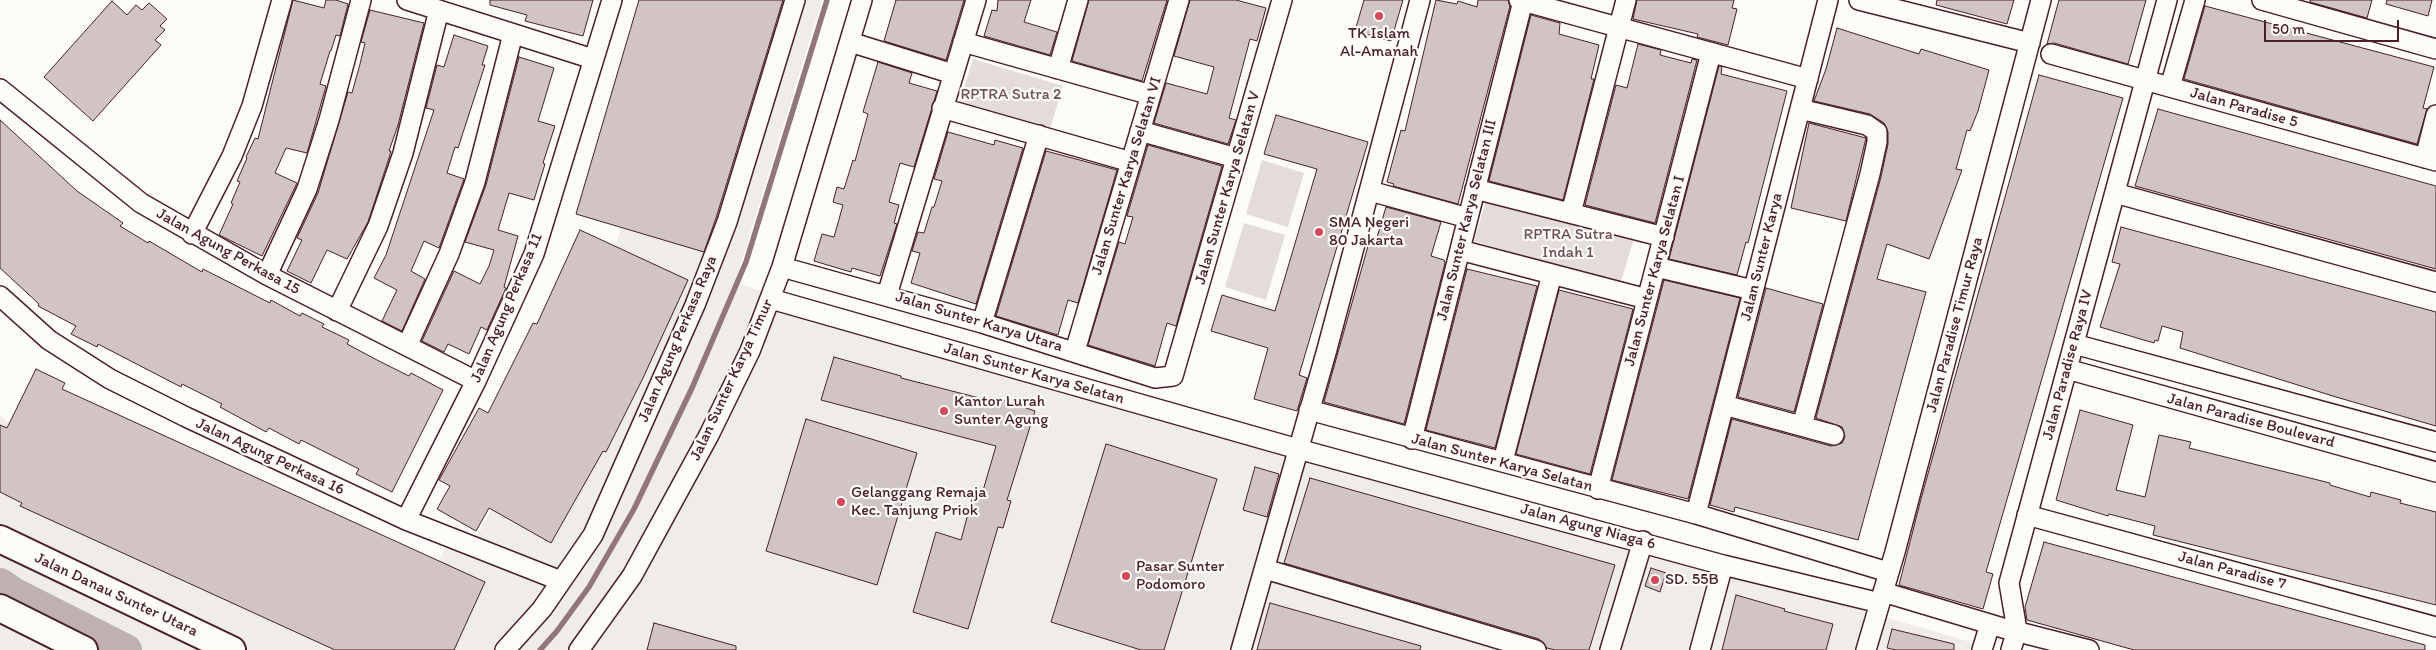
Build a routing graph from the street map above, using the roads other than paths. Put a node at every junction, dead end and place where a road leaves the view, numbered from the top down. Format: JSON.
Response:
{"nodes":[{"id":1,"x":282,"y":0,"type":"edge"},
{"id":2,"x":361,"y":0,"type":"edge"},
{"id":3,"x":406,"y":0,"type":"edge"},
{"id":4,"x":612,"y":0,"type":"edge"},
{"id":5,"x":795,"y":0,"type":"edge"},
{"id":6,"x":862,"y":0,"type":"edge"},
{"id":7,"x":976,"y":0,"type":"edge"},
{"id":8,"x":1078,"y":0,"type":"edge"},
{"id":9,"x":1179,"y":0,"type":"edge"},
{"id":10,"x":1282,"y":0,"type":"edge"},
{"id":11,"x":1420,"y":0,"type":"edge"},
{"id":12,"x":1521,"y":0,"type":"edge"},
{"id":13,"x":1626,"y":0,"type":"edge"},
{"id":14,"x":1828,"y":0,"type":"edge"},
{"id":15,"x":1859,"y":0,"type":"edge"},
{"id":16,"x":2041,"y":0,"type":"edge"},
{"id":17,"x":2167,"y":0,"type":"edge"},
{"id":18,"x":2195,"y":0,"type":"edge"},
{"id":19,"x":2262,"y":0,"type":"edge"},
{"id":20,"x":439,"y":10,"type":"junction"},
{"id":21,"x":1618,"y":27,"type":"junction"},
{"id":22,"x":513,"y":34,"type":"junction"},
{"id":23,"x":850,"y":42,"type":"junction"},
{"id":24,"x":963,"y":42,"type":"junction"},
{"id":25,"x":2030,"y":43,"type":"junction"},
{"id":26,"x":2436,"y":49,"type":"edge"},
{"id":27,"x":1711,"y":53,"type":"junction"},
{"id":28,"x":2051,"y":54,"type":"dead end"},
{"id":29,"x":593,"y":59,"type":"junction"},
{"id":30,"x":1058,"y":69,"type":"junction"},
{"id":31,"x":953,"y":74,"type":"junction"},
{"id":32,"x":1808,"y":79,"type":"junction"},
{"id":33,"x":2146,"y":80,"type":"junction"},
{"id":34,"x":2170,"y":87,"type":"junction"},
{"id":35,"x":0,"y":89,"type":"edge"},
{"id":36,"x":1151,"y":95,"type":"junction"},
{"id":37,"x":942,"y":108,"type":"junction"},
{"id":38,"x":1800,"y":109,"type":"junction"},
{"id":39,"x":2436,"y":115,"type":"edge"},
{"id":40,"x":1140,"y":130,"type":"junction"},
{"id":41,"x":1039,"y":136,"type":"junction"},
{"id":42,"x":1236,"y":158,"type":"junction"},
{"id":43,"x":2430,"y":160,"type":"edge"},
{"id":44,"x":1132,"y":162,"type":"junction"},
{"id":45,"x":1475,"y":189,"type":"junction"},
{"id":46,"x":1370,"y":191,"type":"junction"},
{"id":47,"x":2115,"y":193,"type":"junction"},
{"id":48,"x":1570,"y":213,"type":"junction"},
{"id":49,"x":1468,"y":218,"type":"junction"},
{"id":50,"x":192,"y":234,"type":"junction"},
{"id":51,"x":1664,"y":237,"type":"junction"},
{"id":52,"x":1460,"y":250,"type":"junction"},
{"id":53,"x":782,"y":267,"type":"junction"},
{"id":54,"x":1656,"y":267,"type":"junction"},
{"id":55,"x":1552,"y":274,"type":"junction"},
{"id":56,"x":267,"y":275,"type":"junction"},
{"id":57,"x":2436,"y":282,"type":"edge"},
{"id":58,"x":1753,"y":290,"type":"junction"},
{"id":59,"x":887,"y":295,"type":"junction"},
{"id":60,"x":0,"y":296,"type":"edge"},
{"id":61,"x":771,"y":299,"type":"junction"},
{"id":62,"x":1647,"y":299,"type":"junction"},
{"id":63,"x":337,"y":311,"type":"junction"},
{"id":64,"x":982,"y":323,"type":"junction"},
{"id":65,"x":2074,"y":344,"type":"junction"},
{"id":66,"x":407,"y":346,"type":"junction"},
{"id":67,"x":1075,"y":351,"type":"junction"},
{"id":68,"x":2067,"y":369,"type":"junction"},
{"id":69,"x":1173,"y":376,"type":"joint"},
{"id":70,"x":476,"y":381,"type":"junction"},
{"id":71,"x":1724,"y":405,"type":"junction"},
{"id":72,"x":1309,"y":410,"type":"junction"},
{"id":73,"x":1802,"y":426,"type":"junction"},
{"id":74,"x":1834,"y":435,"type":"dead end"},
{"id":75,"x":1412,"y":439,"type":"junction"},
{"id":76,"x":2436,"y":442,"type":"edge"},
{"id":77,"x":1298,"y":449,"type":"junction"},
{"id":78,"x":1503,"y":461,"type":"junction"},
{"id":79,"x":2436,"y":472,"type":"edge"},
{"id":80,"x":1598,"y":489,"type":"junction"},
{"id":81,"x":1696,"y":514,"type":"junction"},
{"id":82,"x":2028,"y":515,"type":"junction"},
{"id":83,"x":406,"y":520,"type":"junction"},
{"id":84,"x":0,"y":539,"type":"edge"},
{"id":85,"x":1643,"y":541,"type":"junction"},
{"id":86,"x":1723,"y":565,"type":"junction"},
{"id":87,"x":1265,"y":568,"type":"junction"},
{"id":88,"x":1888,"y":572,"type":"junction"},
{"id":89,"x":562,"y":581,"type":"junction"},
{"id":90,"x":1881,"y":597,"type":"junction"},
{"id":91,"x":0,"y":608,"type":"edge"},
{"id":92,"x":1990,"y":624,"type":"junction"},
{"id":93,"x":2436,"y":627,"type":"edge"},
{"id":94,"x":2017,"y":630,"type":"junction"},
{"id":95,"x":84,"y":650,"type":"edge"},
{"id":96,"x":232,"y":650,"type":"edge"},
{"id":97,"x":505,"y":650,"type":"edge"},
{"id":98,"x":579,"y":650,"type":"edge"},
{"id":99,"x":1241,"y":650,"type":"edge"},
{"id":100,"x":1536,"y":650,"type":"edge"},
{"id":101,"x":1610,"y":650,"type":"edge"},
{"id":102,"x":1700,"y":650,"type":"edge"},
{"id":103,"x":1866,"y":650,"type":"edge"},
{"id":104,"x":1982,"y":650,"type":"edge"},
{"id":105,"x":2011,"y":650,"type":"edge"},
{"id":106,"x":2089,"y":650,"type":"edge"}],
"edges":[{"from":1,"to":50,"type":"street"},
{"from":2,"to":56,"type":"street"},
{"from":3,"to":20,"type":"street"},
{"from":4,"to":29,"type":"street","name":"Jalan Agung Perkasa 11"},
{"from":5,"to":89,"type":"street","name":"Jalan Agung Perkasa Raya"},
{"from":6,"to":23,"type":"street","name":"Jalan Sunter Karya Timur"},
{"from":7,"to":24,"type":"street"},
{"from":8,"to":30,"type":"street"},
{"from":9,"to":36,"type":"street","name":"Jalan Sunter Karya Selatan VI"},
{"from":10,"to":42,"type":"street","name":"Jalan Sunter Karya Selatan V"},
{"from":11,"to":46,"type":"street"},
{"from":12,"to":21,"type":"street"},
{"from":12,"to":45,"type":"street","name":"Jalan Sunter Karya Selatan III"},
{"from":13,"to":21,"type":"street"},
{"from":14,"to":32,"type":"street","name":"Jalan Sunter Karya"},
{"from":15,"to":25,"type":"street"},
{"from":16,"to":25,"type":"street","name":"Jalan Paradise Timur Raya"},
{"from":17,"to":33,"type":"street","name":"Jalan Paradise Raya IV"},
{"from":18,"to":34,"type":"street"},
{"from":19,"to":26,"type":"street"},
{"from":20,"to":22,"type":"street"},
{"from":20,"to":63,"type":"street"},
{"from":21,"to":27,"type":"street"},
{"from":21,"to":48,"type":"street"},
{"from":22,"to":29,"type":"street"},
{"from":22,"to":66,"type":"street"},
{"from":23,"to":31,"type":"street"},
{"from":23,"to":53,"type":"street","name":"Jalan Sunter Karya Timur"},
{"from":24,"to":30,"type":"street"},
{"from":24,"to":31,"type":"street"},
{"from":25,"to":88,"type":"street","name":"Jalan Paradise Timur Raya"},
{"from":27,"to":32,"type":"street"},
{"from":27,"to":51,"type":"street","name":"Jalan Sunter Karya Selatan I"},
{"from":28,"to":33,"type":"street","name":"Jalan Paradise 5"},
{"from":29,"to":70,"type":"street","name":"Jalan Agung Perkasa 11"},
{"from":30,"to":36,"type":"street"},
{"from":31,"to":37,"type":"street"},
{"from":32,"to":38,"type":"street","name":"Jalan Sunter Karya"},
{"from":33,"to":34,"type":"street","name":"Jalan Paradise 5"},
{"from":33,"to":47,"type":"street","name":"Jalan Paradise Raya IV"},
{"from":34,"to":43,"type":"street","name":"Jalan Paradise 5"},
{"from":35,"to":50,"type":"street","name":"Jalan Agung Perkasa 15"},
{"from":36,"to":40,"type":"street","name":"Jalan Sunter Karya Selatan VI"},
{"from":37,"to":41,"type":"street"},
{"from":37,"to":59,"type":"street"},
{"from":38,"to":58,"type":"street","name":"Jalan Sunter Karya"},
{"from":38,"to":73,"type":"street"},
{"from":39,"to":43,"type":"street"},
{"from":40,"to":42,"type":"street"},
{"from":40,"to":44,"type":"street","name":"Jalan Sunter Karya Selatan VI"},
{"from":41,"to":44,"type":"street"},
{"from":41,"to":64,"type":"street"},
{"from":42,"to":69,"type":"street","name":"Jalan Sunter Karya Selatan V"},
{"from":44,"to":67,"type":"street","name":"Jalan Sunter Karya Selatan VI"},
{"from":45,"to":48,"type":"street"},
{"from":45,"to":49,"type":"street","name":"Jalan Sunter Karya Selatan III"},
{"from":46,"to":49,"type":"street"},
{"from":46,"to":72,"type":"street"},
{"from":47,"to":57,"type":"street"},
{"from":47,"to":65,"type":"street","name":"Jalan Paradise Raya IV"},
{"from":48,"to":51,"type":"street"},
{"from":49,"to":52,"type":"street","name":"Jalan Sunter Karya Selatan III"},
{"from":50,"to":56,"type":"street","name":"Jalan Agung Perkasa 15"},
{"from":51,"to":54,"type":"street","name":"Jalan Sunter Karya Selatan I"},
{"from":52,"to":55,"type":"street"},
{"from":52,"to":75,"type":"street","name":"Jalan Sunter Karya Selatan III"},
{"from":53,"to":59,"type":"street","name":"Jalan Sunter Karya Utara"},
{"from":53,"to":61,"type":"street","name":"Jalan Sunter Karya Timur"},
{"from":54,"to":58,"type":"street"},
{"from":54,"to":62,"type":"street","name":"Jalan Sunter Karya Selatan I"},
{"from":55,"to":62,"type":"street"},
{"from":55,"to":78,"type":"street"},
{"from":56,"to":63,"type":"street","name":"Jalan Agung Perkasa 15"},
{"from":58,"to":71,"type":"street","name":"Jalan Sunter Karya"},
{"from":59,"to":64,"type":"street","name":"Jalan Sunter Karya Utara"},
{"from":60,"to":83,"type":"street","name":"Jalan Agung Perkasa 16"},
{"from":61,"to":77,"type":"street","name":"Jalan Sunter Karya Selatan"},
{"from":61,"to":98,"type":"street","name":"Jalan Sunter Karya Timur"},
{"from":62,"to":80,"type":"street","name":"Jalan Sunter Karya Selatan I"},
{"from":63,"to":66,"type":"street","name":"Jalan Agung Perkasa 15"},
{"from":64,"to":67,"type":"street","name":"Jalan Sunter Karya Utara"},
{"from":65,"to":68,"type":"street","name":"Jalan Paradise Raya IV"},
{"from":65,"to":76,"type":"street","name":"Jalan Paradise Boulevard"},
{"from":66,"to":70,"type":"street","name":"Jalan Agung Perkasa 15"},
{"from":67,"to":69,"type":"street","name":"Jalan Sunter Karya Utara"},
{"from":68,"to":79,"type":"street","name":"Jalan Paradise Boulevard"},
{"from":68,"to":82,"type":"street","name":"Jalan Paradise Raya IV"},
{"from":70,"to":83,"type":"street","name":"Jalan Agung Perkasa 11"},
{"from":71,"to":73,"type":"street"},
{"from":71,"to":81,"type":"street","name":"Jalan Sunter Karya"},
{"from":72,"to":75,"type":"street","name":"Jalan Sunter Karya Selatan"},
{"from":72,"to":77,"type":"street"},
{"from":73,"to":74,"type":"street"},
{"from":75,"to":78,"type":"street","name":"Jalan Sunter Karya Selatan"},
{"from":77,"to":85,"type":"street","name":"Jalan Agung Niaga 6"},
{"from":77,"to":87,"type":"street"},
{"from":78,"to":80,"type":"street","name":"Jalan Sunter Karya Selatan"},
{"from":80,"to":81,"type":"street","name":"Jalan Sunter Karya Selatan"},
{"from":81,"to":88,"type":"street","name":"Jalan Sunter Karya Selatan"},
{"from":82,"to":93,"type":"street","name":"Jalan Paradise 7"},
{"from":82,"to":94,"type":"street","name":"Jalan Paradise Raya IV"},
{"from":83,"to":89,"type":"street","name":"Jalan Agung Perkasa 16"},
{"from":84,"to":96,"type":"main road","name":"Jalan Danau Sunter Utara"},
{"from":85,"to":86,"type":"street","name":"Jalan Agung Niaga 6"},
{"from":85,"to":101,"type":"street"},
{"from":86,"to":90,"type":"street","name":"Jalan Agung Niaga 6"},
{"from":86,"to":102,"type":"street"},
{"from":87,"to":99,"type":"street"},
{"from":87,"to":100,"type":"street"},
{"from":88,"to":90,"type":"street","name":"Jalan Paradise Timur Raya"},
{"from":89,"to":97,"type":"street","name":"Jalan Agung Perkasa Raya"},
{"from":90,"to":92,"type":"street","name":"Jalan Agung Niaga 6"},
{"from":90,"to":103,"type":"street","name":"Jalan Paradise Timur Raya"},
{"from":91,"to":95,"type":"main road"},
{"from":92,"to":94,"type":"street","name":"Jalan Agung Niaga 6"},
{"from":92,"to":104,"type":"street"},
{"from":94,"to":105,"type":"street","name":"Jalan Paradise Raya IV"},
{"from":94,"to":106,"type":"street","name":"Jalan Agung Niaga 6"}]}
